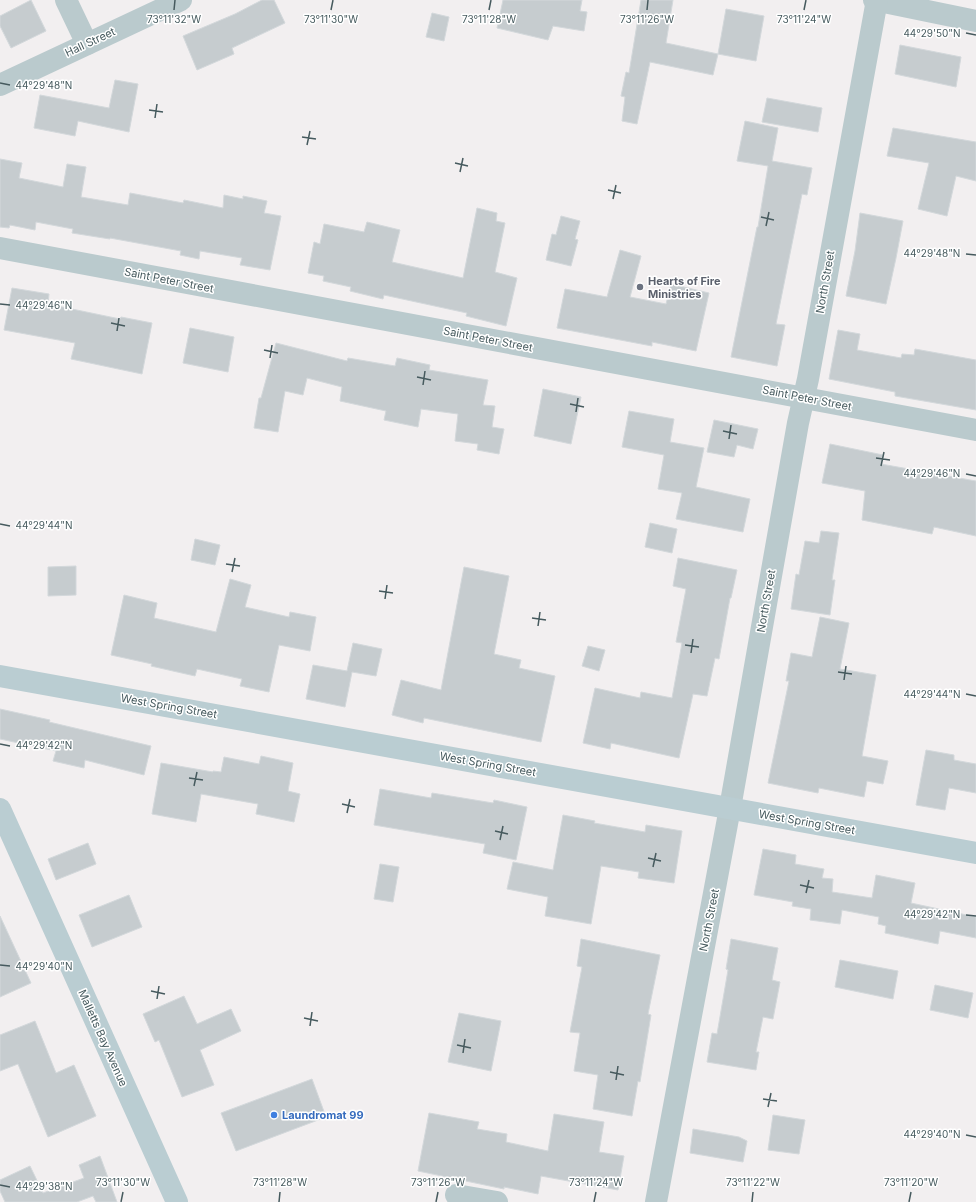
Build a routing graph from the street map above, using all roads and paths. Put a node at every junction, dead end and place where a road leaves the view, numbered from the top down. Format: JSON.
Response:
{"nodes":[{"id":1,"x":66,"y":0,"type":"edge"},
{"id":2,"x":181,"y":0,"type":"edge"},
{"id":3,"x":876,"y":0,"type":"edge"},
{"id":4,"x":976,"y":21,"type":"edge"},
{"id":5,"x":87,"y":44,"type":"junction"},
{"id":6,"x":0,"y":85,"type":"edge"},
{"id":7,"x":0,"y":248,"type":"edge"},
{"id":8,"x":804,"y":398,"type":"junction"},
{"id":9,"x":976,"y":430,"type":"edge"},
{"id":10,"x":0,"y":676,"type":"edge"},
{"id":11,"x":730,"y":808,"type":"junction"},
{"id":12,"x":0,"y":809,"type":"edge"},
{"id":13,"x":976,"y":853,"type":"edge"},
{"id":14,"x":456,"y":1195,"type":"dead end"},
{"id":15,"x":177,"y":1202,"type":"edge"},
{"id":16,"x":497,"y":1202,"type":"edge"},
{"id":17,"x":656,"y":1202,"type":"edge"}],
"edges":[{"from":1,"to":5,"type":"street"},
{"from":2,"to":5,"type":"street","name":"Hall Street"},
{"from":3,"to":4,"type":"street"},
{"from":3,"to":8,"type":"street","name":"North Street"},
{"from":5,"to":6,"type":"street","name":"Hall Street"},
{"from":7,"to":8,"type":"street","name":"Saint Peter Street"},
{"from":8,"to":9,"type":"street","name":"Saint Peter Street"},
{"from":8,"to":11,"type":"street","name":"North Street"},
{"from":10,"to":11,"type":"street","name":"West Spring Street"},
{"from":11,"to":13,"type":"street","name":"West Spring Street"},
{"from":11,"to":17,"type":"street","name":"North Street"},
{"from":12,"to":15,"type":"street","name":"Malletts Bay Avenue"},
{"from":14,"to":16,"type":"street"}]}
